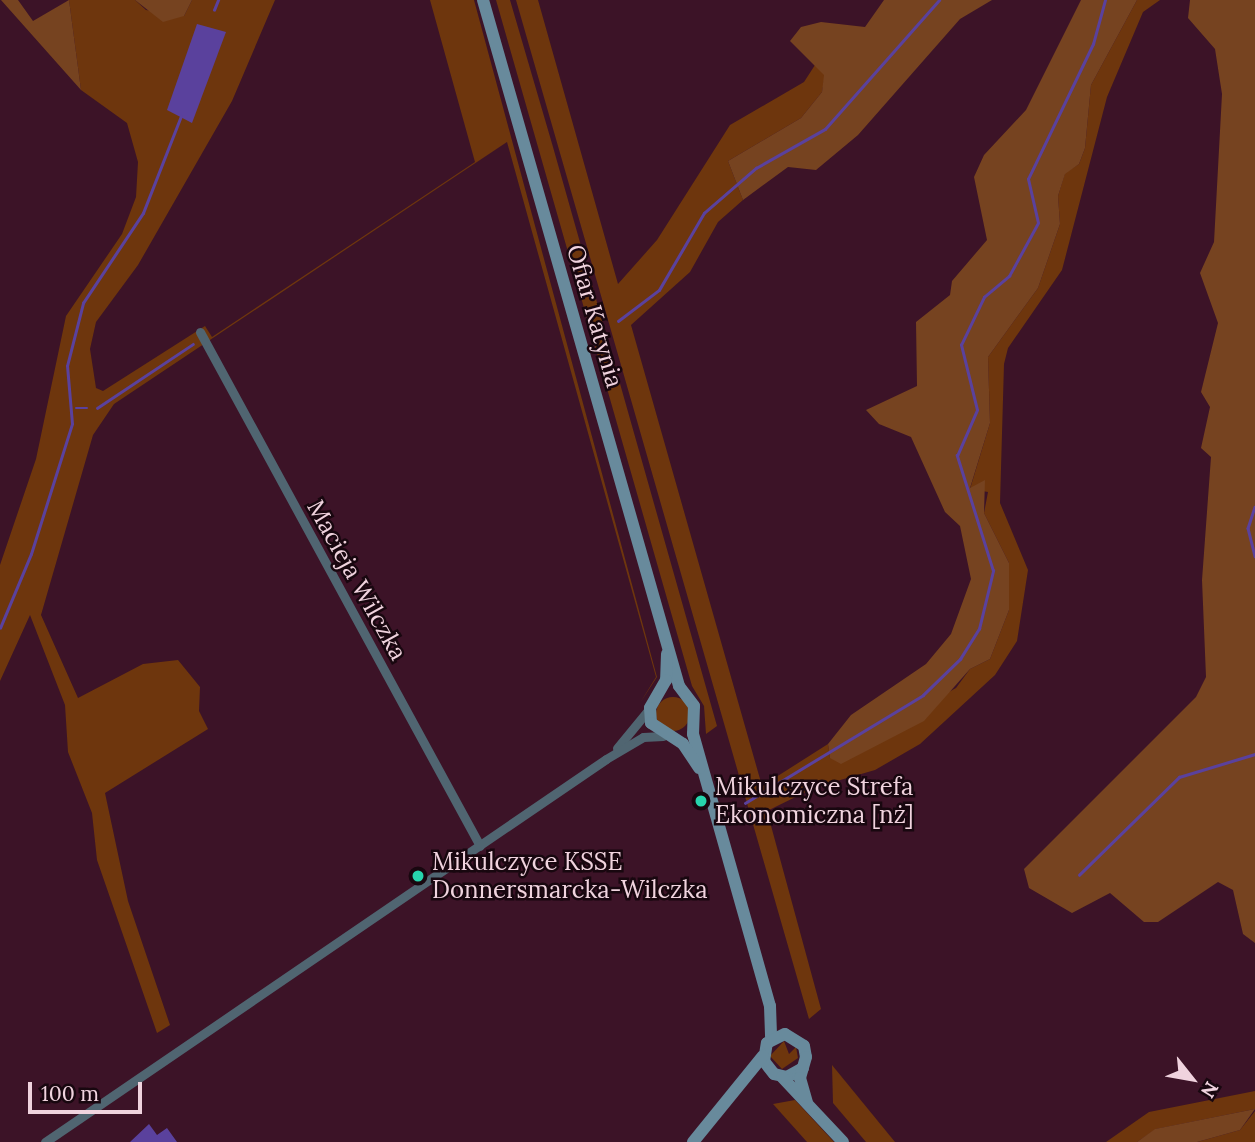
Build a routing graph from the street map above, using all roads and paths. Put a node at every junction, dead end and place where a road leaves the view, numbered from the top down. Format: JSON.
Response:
{"nodes":[{"id":1,"x":483,"y":0,"type":"edge"},
{"id":2,"x":200,"y":332,"type":"dead end"},
{"id":3,"x":666,"y":644,"type":"junction"},
{"id":4,"x":660,"y":695,"type":"junction"},
{"id":5,"x":685,"y":695,"type":"junction"},
{"id":6,"x":650,"y":708,"type":"junction"},
{"id":7,"x":694,"y":722,"type":"junction"},
{"id":8,"x":667,"y":737,"type":"junction"},
{"id":9,"x":606,"y":759,"type":"junction"},
{"id":10,"x":706,"y":784,"type":"junction"},
{"id":11,"x":480,"y":846,"type":"junction"},
{"id":12,"x":770,"y":1006,"type":"junction"},
{"id":13,"x":791,"y":1035,"type":"junction"},
{"id":14,"x":771,"y":1039,"type":"junction"},
{"id":15,"x":763,"y":1056,"type":"junction"},
{"id":16,"x":803,"y":1068,"type":"junction"},
{"id":17,"x":778,"y":1075,"type":"junction"},
{"id":18,"x":733,"y":1100,"type":"junction"},
{"id":19,"x":807,"y":1102,"type":"junction"},
{"id":20,"x":45,"y":1142,"type":"edge"},
{"id":21,"x":693,"y":1142,"type":"edge"},
{"id":22,"x":843,"y":1142,"type":"edge"}],
"edges":[{"from":1,"to":3,"type":"street","name":"Ofiar Katynia"},
{"from":2,"to":11,"type":"street","name":"Macieja Wilczka"},
{"from":3,"to":4,"type":"street","name":"Ofiar Katynia"},
{"from":3,"to":5,"type":"street","name":"Ofiar Katynia"},
{"from":4,"to":5,"type":"street"},
{"from":4,"to":6,"type":"street"},
{"from":5,"to":7,"type":"street","name":"Ofiar Katynia"},
{"from":6,"to":8,"type":"street","name":"Ofiar Katynia"},
{"from":6,"to":9,"type":"street"},
{"from":7,"to":8,"type":"street"},
{"from":7,"to":10,"type":"street","name":"Ofiar Katynia"},
{"from":8,"to":9,"type":"street"},
{"from":8,"to":10,"type":"street","name":"Ofiar Katynia"},
{"from":9,"to":11,"type":"street"},
{"from":10,"to":12,"type":"street","name":"Ofiar Katynia"},
{"from":11,"to":20,"type":"street"},
{"from":12,"to":13,"type":"street","name":"Ofiar Katynia"},
{"from":12,"to":14,"type":"street","name":"Ofiar Katynia"},
{"from":13,"to":14,"type":"street"},
{"from":13,"to":16,"type":"street"},
{"from":14,"to":15,"type":"street"},
{"from":15,"to":17,"type":"street"},
{"from":15,"to":18,"type":"street"},
{"from":16,"to":17,"type":"street"},
{"from":16,"to":19,"type":"street"},
{"from":17,"to":18,"type":"street"},
{"from":17,"to":19,"type":"street"},
{"from":18,"to":21,"type":"street"},
{"from":19,"to":22,"type":"street"}]}
